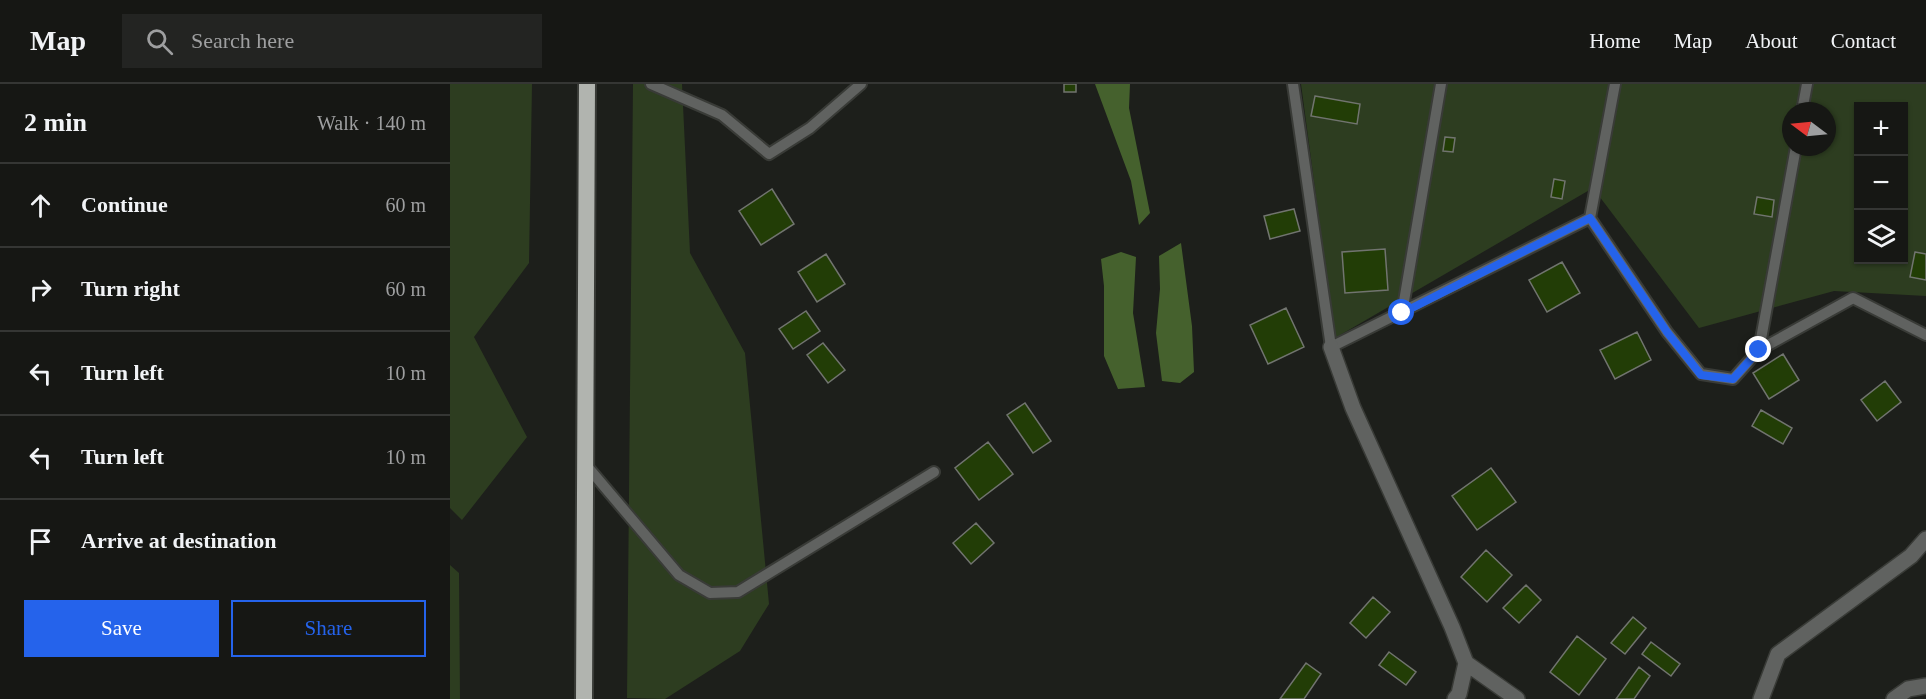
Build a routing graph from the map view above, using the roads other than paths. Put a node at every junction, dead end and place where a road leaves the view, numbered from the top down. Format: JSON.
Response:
{"nodes":[{"id":1,"x":587,"y":84,"type":"edge"},
{"id":2,"x":651,"y":84,"type":"edge"},
{"id":3,"x":861,"y":84,"type":"edge"},
{"id":4,"x":1293,"y":84,"type":"edge"},
{"id":5,"x":1441,"y":84,"type":"edge"},
{"id":6,"x":1615,"y":84,"type":"edge"},
{"id":7,"x":1807,"y":84,"type":"edge"},
{"id":8,"x":1804,"y":102,"type":"edge"},
{"id":9,"x":1794,"y":156,"type":"edge"},
{"id":10,"x":1590,"y":218,"type":"junction"},
{"id":11,"x":1402,"y":313,"type":"junction"},
{"id":12,"x":1926,"y":335,"type":"edge"},
{"id":13,"x":1331,"y":347,"type":"junction"},
{"id":14,"x":1759,"y":350,"type":"junction"},
{"id":15,"x":585,"y":465,"type":"junction"},
{"id":16,"x":934,"y":472,"type":"dead end"},
{"id":17,"x":1926,"y":539,"type":"edge"},
{"id":18,"x":1466,"y":663,"type":"junction"},
{"id":19,"x":1926,"y":686,"type":"edge"},
{"id":20,"x":584,"y":699,"type":"edge"},
{"id":21,"x":1455,"y":699,"type":"edge"},
{"id":22,"x":1517,"y":699,"type":"edge"},
{"id":23,"x":1761,"y":699,"type":"edge"},
{"id":24,"x":1894,"y":699,"type":"edge"}],
"edges":[{"from":1,"to":15,"type":"highway"},
{"from":2,"to":3,"type":"lane"},
{"from":4,"to":13,"type":"lane"},
{"from":5,"to":11,"type":"lane"},
{"from":6,"to":10,"type":"lane"},
{"from":7,"to":8,"type":"lane"},
{"from":9,"to":14,"type":"lane"},
{"from":10,"to":11,"type":"lane"},
{"from":10,"to":14,"type":"lane"},
{"from":11,"to":13,"type":"lane"},
{"from":12,"to":14,"type":"lane"},
{"from":13,"to":18,"type":"street"},
{"from":15,"to":16,"type":"lane"},
{"from":15,"to":20,"type":"highway"},
{"from":17,"to":23,"type":"street"},
{"from":18,"to":21,"type":"street"},
{"from":18,"to":22,"type":"street"},
{"from":19,"to":24,"type":"street"}]}
